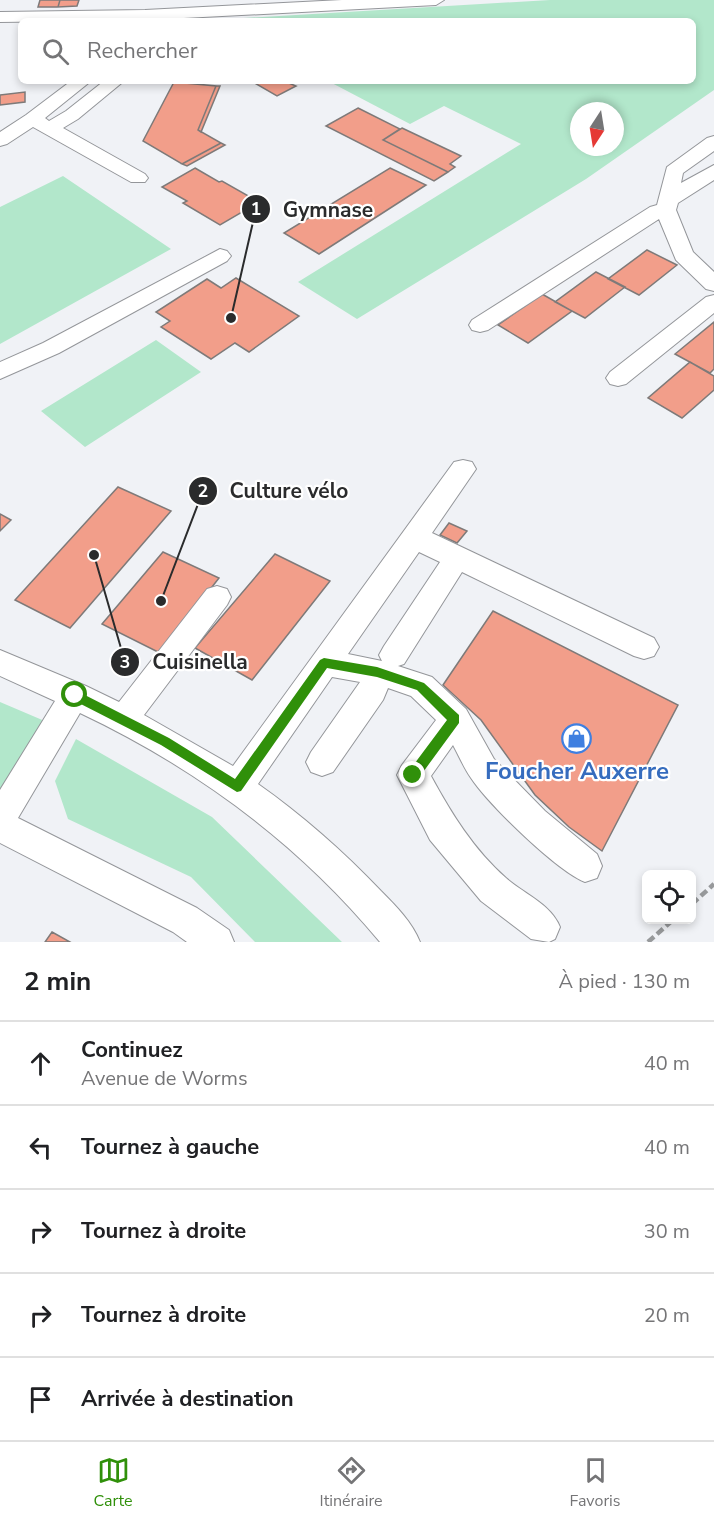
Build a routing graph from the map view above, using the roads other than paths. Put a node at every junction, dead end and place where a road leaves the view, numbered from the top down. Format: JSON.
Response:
{"nodes":[{"id":1,"x":6,"y":0,"type":"edge"},
{"id":2,"x":158,"y":0,"type":"edge"},
{"id":3,"x":436,"y":0,"type":"edge"},
{"id":4,"x":0,"y":4,"type":"edge"},
{"id":5,"x":0,"y":17,"type":"edge"},
{"id":6,"x":143,"y":18,"type":"edge"},
{"id":7,"x":79,"y":84,"type":"edge"},
{"id":8,"x":111,"y":84,"type":"edge"},
{"id":9,"x":41,"y":124,"type":"junction"},
{"id":10,"x":0,"y":140,"type":"edge"},
{"id":11,"x":714,"y":142,"type":"edge"},
{"id":12,"x":714,"y":171,"type":"edge"},
{"id":13,"x":138,"y":177,"type":"dead end"},
{"id":14,"x":667,"y":205,"type":"junction"},
{"id":15,"x":220,"y":256,"type":"dead end"},
{"id":16,"x":714,"y":284,"type":"edge"},
{"id":17,"x":714,"y":303,"type":"edge"},
{"id":18,"x":480,"y":325,"type":"dead end"},
{"id":19,"x":0,"y":371,"type":"edge"},
{"id":20,"x":618,"y":378,"type":"dead end"},
{"id":21,"x":463,"y":469,"type":"dead end"},
{"id":22,"x":414,"y":537,"type":"junction"},
{"id":23,"x":457,"y":558,"type":"junction"},
{"id":24,"x":217,"y":597,"type":"dead end"},
{"id":25,"x":644,"y":647,"type":"dead end"},
{"id":26,"x":0,"y":663,"type":"edge"},
{"id":27,"x":324,"y":663,"type":"junction"},
{"id":28,"x":386,"y":663,"type":"junction"},
{"id":29,"x":75,"y":695,"type":"junction"},
{"id":30,"x":454,"y":719,"type":"junction"},
{"id":31,"x":124,"y":720,"type":"junction"},
{"id":32,"x":322,"y":762,"type":"dead end"},
{"id":33,"x":237,"y":787,"type":"junction"},
{"id":34,"x":0,"y":819,"type":"edge"},
{"id":35,"x":0,"y":825,"type":"edge"},
{"id":36,"x":585,"y":866,"type":"dead end"},
{"id":37,"x":543,"y":927,"type":"dead end"},
{"id":38,"x":217,"y":942,"type":"edge"},
{"id":39,"x":404,"y":942,"type":"edge"}],
"edges":[{"from":1,"to":4,"type":"street"},
{"from":2,"to":6,"type":"street"},
{"from":3,"to":6,"type":"street"},
{"from":5,"to":6,"type":"street"},
{"from":7,"to":9,"type":"street"},
{"from":8,"to":9,"type":"street"},
{"from":9,"to":10,"type":"street"},
{"from":9,"to":13,"type":"street"},
{"from":11,"to":14,"type":"street"},
{"from":12,"to":14,"type":"street"},
{"from":14,"to":16,"type":"street"},
{"from":14,"to":18,"type":"street"},
{"from":15,"to":19,"type":"street"},
{"from":17,"to":20,"type":"street"},
{"from":21,"to":22,"type":"street"},
{"from":22,"to":23,"type":"street"},
{"from":22,"to":27,"type":"street"},
{"from":23,"to":25,"type":"street"},
{"from":23,"to":28,"type":"street"},
{"from":24,"to":31,"type":"street"},
{"from":26,"to":29,"type":"street"},
{"from":27,"to":28,"type":"street"},
{"from":27,"to":33,"type":"street"},
{"from":28,"to":30,"type":"street"},
{"from":28,"to":32,"type":"street"},
{"from":29,"to":31,"type":"street"},
{"from":29,"to":34,"type":"street"},
{"from":30,"to":36,"type":"street"},
{"from":30,"to":37,"type":"street"},
{"from":31,"to":33,"type":"street"},
{"from":33,"to":39,"type":"street"},
{"from":35,"to":38,"type":"street"}]}
